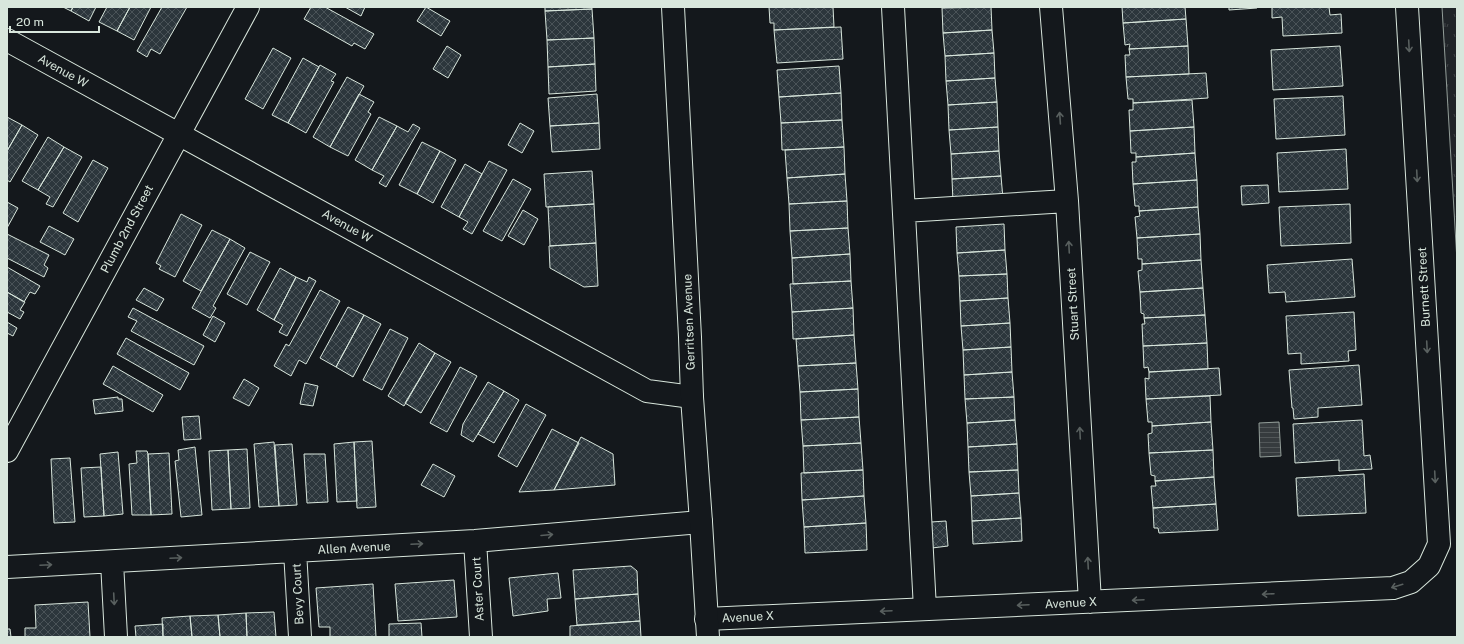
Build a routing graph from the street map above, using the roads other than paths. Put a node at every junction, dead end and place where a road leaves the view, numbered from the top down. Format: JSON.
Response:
{"nodes":[{"id":1,"x":248,"y":7,"type":"edge"},
{"id":2,"x":673,"y":7,"type":"edge"},
{"id":3,"x":893,"y":7,"type":"edge"},
{"id":4,"x":1051,"y":7,"type":"edge"},
{"id":5,"x":1407,"y":7,"type":"edge"},
{"id":6,"x":7,"y":40,"type":"edge"},
{"id":7,"x":178,"y":134,"type":"junction"},
{"id":8,"x":1066,"y":201,"type":"junction"},
{"id":9,"x":904,"y":211,"type":"junction"},
{"id":10,"x":692,"y":397,"type":"junction"},
{"id":11,"x":7,"y":451,"type":"edge"},
{"id":12,"x":701,"y":522,"type":"junction"},
{"id":13,"x":475,"y":541,"type":"junction"},
{"id":14,"x":295,"y":551,"type":"junction"},
{"id":15,"x":112,"y":562,"type":"junction"},
{"id":16,"x":1430,"y":566,"type":"joint"},
{"id":17,"x":7,"y":567,"type":"edge"},
{"id":18,"x":1090,"y":602,"type":"junction"},
{"id":19,"x":925,"y":609,"type":"junction"},
{"id":20,"x":707,"y":628,"type":"edge"},
{"id":21,"x":116,"y":637,"type":"edge"},
{"id":22,"x":300,"y":637,"type":"edge"},
{"id":23,"x":481,"y":637,"type":"edge"}],
"edges":[{"from":1,"to":7,"type":"street","name":"Plumb 2nd Street"},
{"from":2,"to":10,"type":"street","name":"Gerritsen Avenue"},
{"from":3,"to":9,"type":"street"},
{"from":8,"to":4,"type":"street","name":"Stuart Street","one_way":true},
{"from":5,"to":16,"type":"street","name":"Burnett Street","one_way":true},
{"from":6,"to":7,"type":"street","name":"Avenue W"},
{"from":7,"to":10,"type":"street","name":"Avenue W"},
{"from":7,"to":11,"type":"street","name":"Plumb 2nd Street"},
{"from":8,"to":9,"type":"street"},
{"from":18,"to":8,"type":"street","name":"Stuart Street","one_way":true},
{"from":9,"to":19,"type":"street"},
{"from":10,"to":12,"type":"street","name":"Gerritsen Avenue"},
{"from":13,"to":12,"type":"street","name":"Allen Avenue","one_way":true},
{"from":12,"to":20,"type":"street","name":"Gerritsen Avenue"},
{"from":14,"to":13,"type":"street","name":"Allen Avenue","one_way":true},
{"from":13,"to":23,"type":"street","name":"Aster Court"},
{"from":15,"to":14,"type":"street","name":"Allen Avenue","one_way":true},
{"from":14,"to":22,"type":"street","name":"Bevy Court"},
{"from":17,"to":15,"type":"street","name":"Allen Avenue","one_way":true},
{"from":15,"to":21,"type":"street","one_way":true},
{"from":16,"to":18,"type":"street","name":"Avenue X","one_way":true},
{"from":18,"to":19,"type":"street","name":"Avenue X","one_way":true},
{"from":19,"to":20,"type":"street","name":"Avenue X","one_way":true}]}
